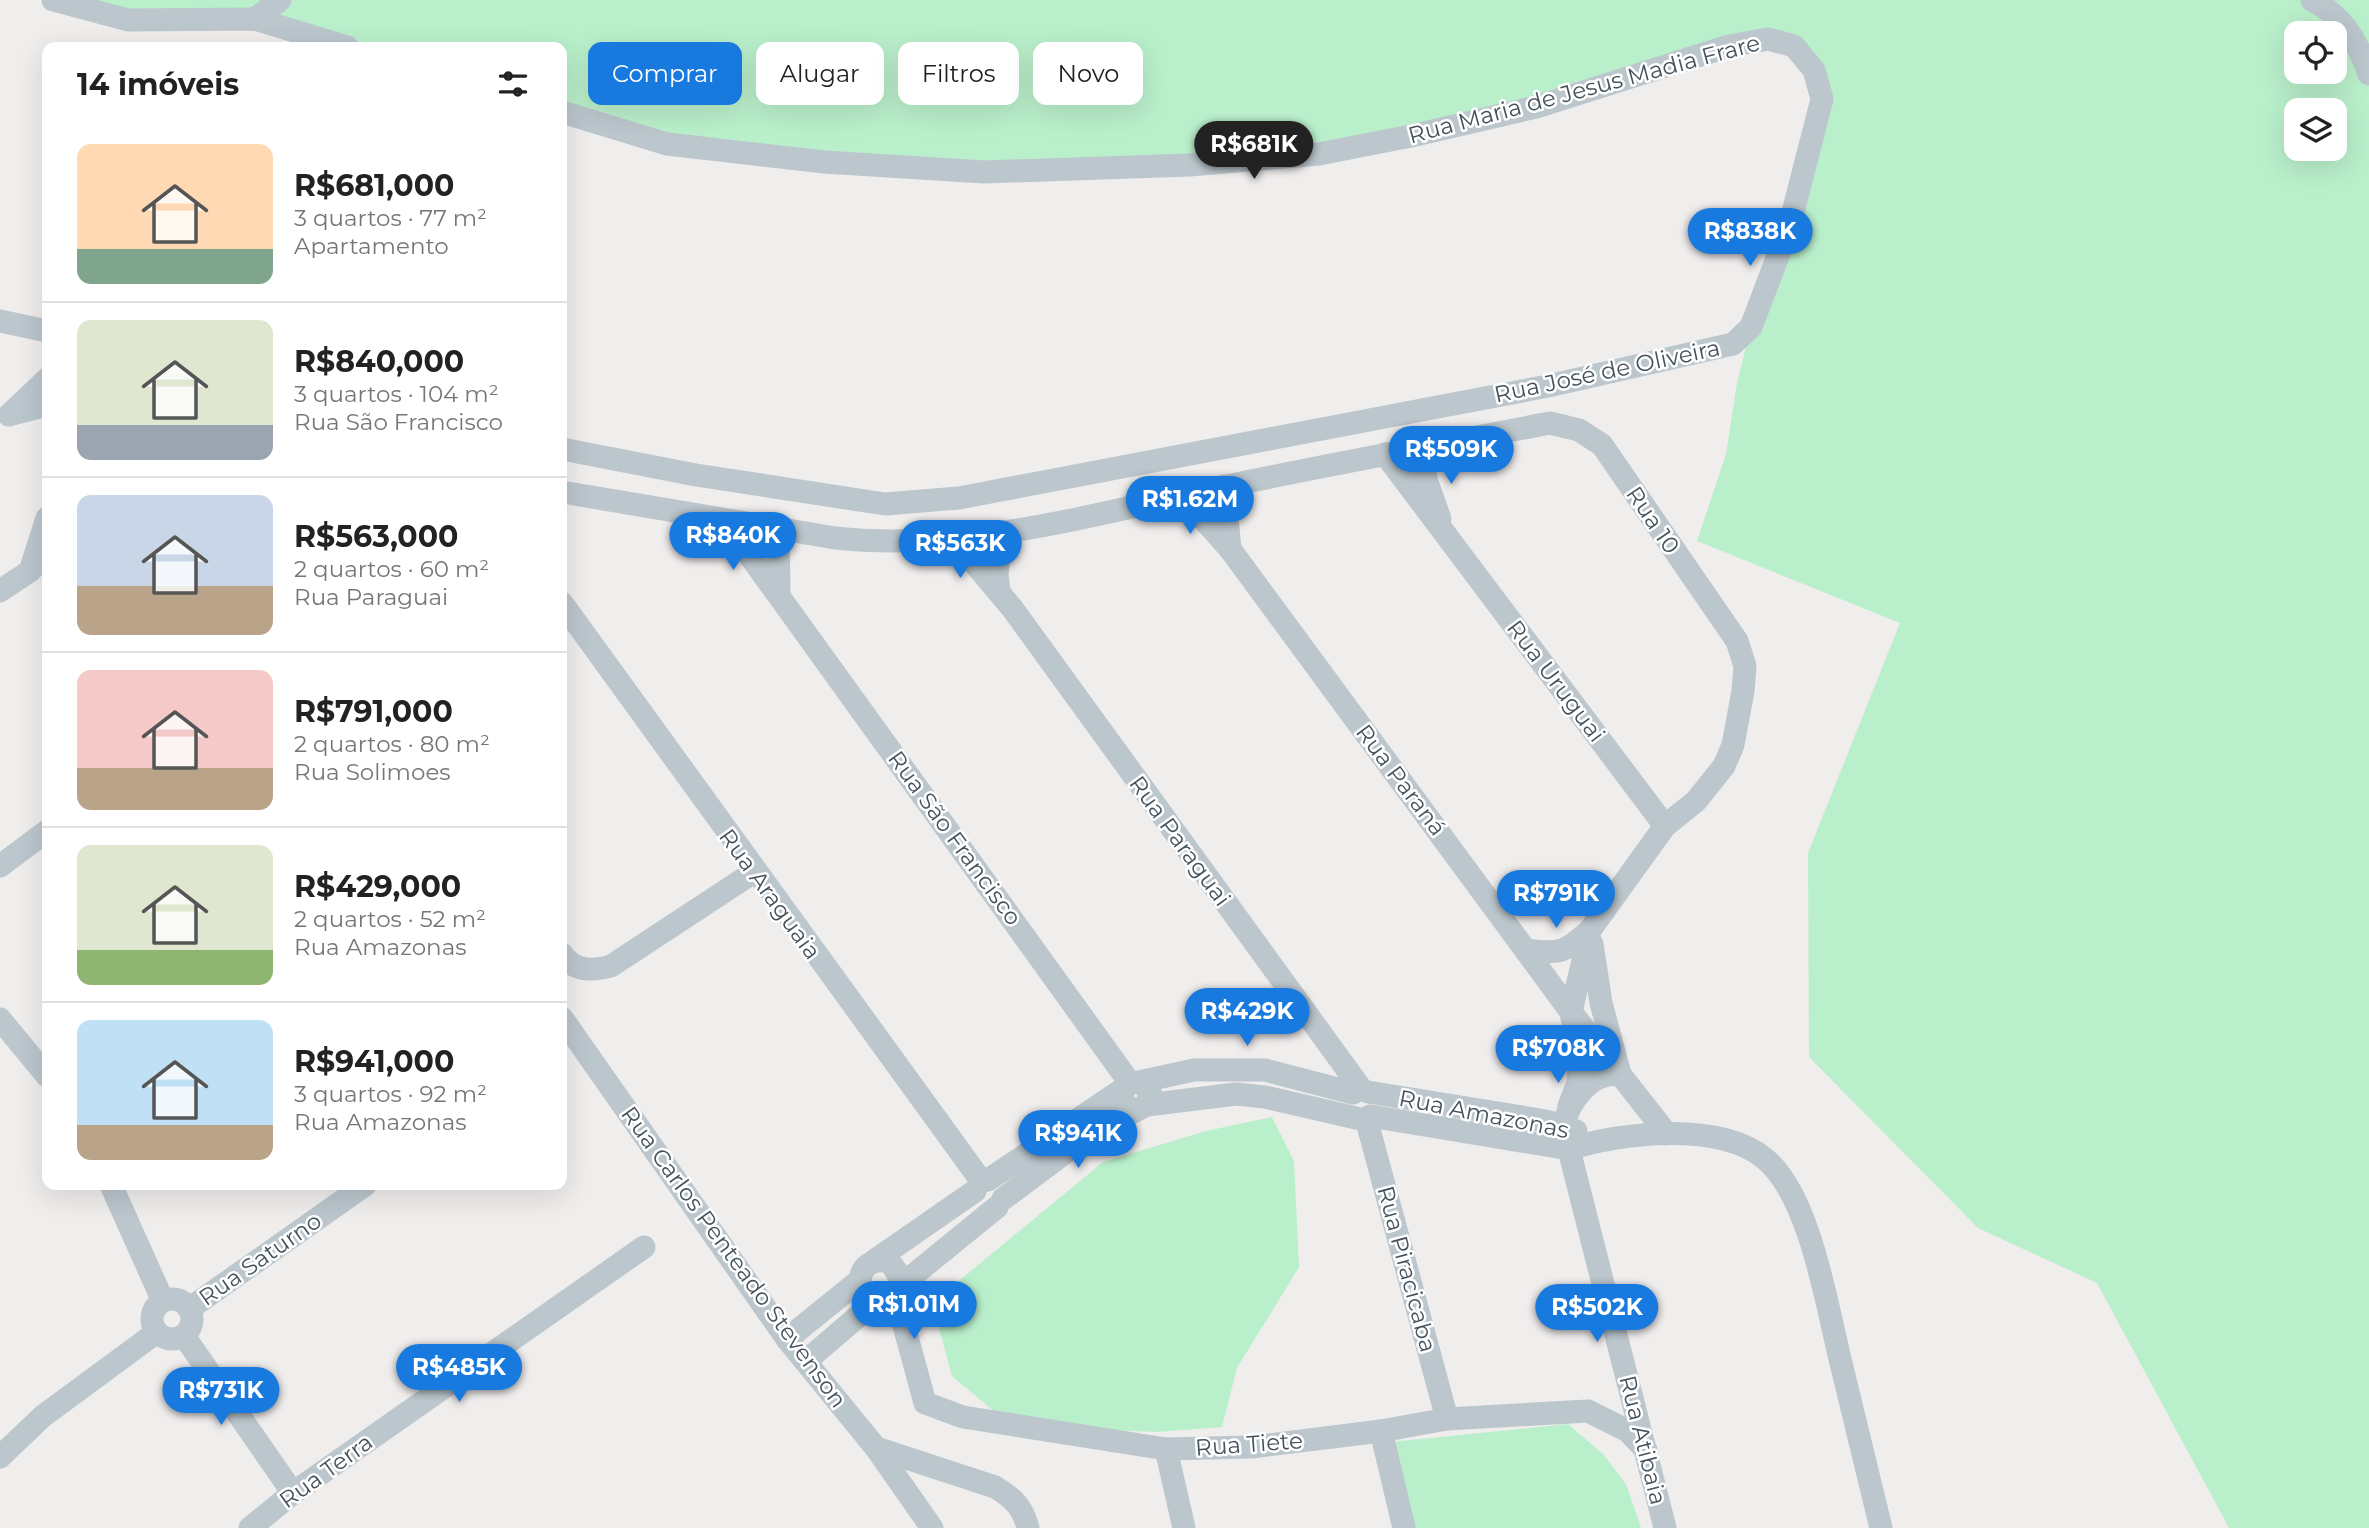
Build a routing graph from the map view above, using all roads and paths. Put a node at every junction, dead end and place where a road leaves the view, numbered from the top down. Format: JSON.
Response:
{"nodes":[{"id":1,"x":52,"y":0,"type":"edge"},
{"id":2,"x":280,"y":0,"type":"edge"},
{"id":3,"x":2312,"y":0,"type":"edge"},
{"id":4,"x":255,"y":19,"type":"junction"},
{"id":5,"x":331,"y":42,"type":"edge"},
{"id":6,"x":2369,"y":74,"type":"edge"},
{"id":7,"x":567,"y":114,"type":"edge"},
{"id":8,"x":1790,"y":224,"type":"joint"},
{"id":9,"x":0,"y":321,"type":"edge"},
{"id":10,"x":42,"y":334,"type":"edge"},
{"id":11,"x":42,"y":384,"type":"edge"},
{"id":12,"x":42,"y":407,"type":"edge"},
{"id":13,"x":4,"y":418,"type":"edge"},
{"id":14,"x":1419,"y":448,"type":"junction"},
{"id":15,"x":567,"y":450,"type":"edge"},
{"id":16,"x":1385,"y":454,"type":"junction"},
{"id":17,"x":1224,"y":486,"type":"junction"},
{"id":18,"x":567,"y":493,"type":"edge"},
{"id":19,"x":1182,"y":495,"type":"junction"},
{"id":20,"x":724,"y":520,"type":"junction"},
{"id":21,"x":778,"y":530,"type":"junction"},
{"id":22,"x":42,"y":534,"type":"edge"},
{"id":23,"x":1001,"y":535,"type":"junction"},
{"id":24,"x":1446,"y":536,"type":"junction"},
{"id":25,"x":954,"y":539,"type":"junction"},
{"id":26,"x":1230,"y":549,"type":"junction"},
{"id":27,"x":42,"y":558,"type":"edge"},
{"id":28,"x":30,"y":571,"type":"junction"},
{"id":29,"x":0,"y":591,"type":"edge"},
{"id":30,"x":999,"y":591,"type":"junction"},
{"id":31,"x":779,"y":593,"type":"junction"},
{"id":32,"x":567,"y":610,"type":"edge"},
{"id":33,"x":1665,"y":826,"type":"junction"},
{"id":34,"x":42,"y":835,"type":"edge"},
{"id":35,"x":0,"y":866,"type":"edge"},
{"id":36,"x":754,"y":872,"type":"junction"},
{"id":37,"x":1590,"y":930,"type":"junction"},
{"id":38,"x":1528,"y":950,"type":"junction"},
{"id":39,"x":567,"y":958,"type":"edge"},
{"id":40,"x":1571,"y":1012,"type":"junction"},
{"id":41,"x":0,"y":1019,"type":"edge"},
{"id":42,"x":567,"y":1025,"type":"edge"},
{"id":43,"x":8,"y":1034,"type":"edge"},
{"id":44,"x":42,"y":1071,"type":"edge"},
{"id":45,"x":1620,"y":1073,"type":"junction"},
{"id":46,"x":1131,"y":1085,"type":"junction"},
{"id":47,"x":1361,"y":1092,"type":"junction"},
{"id":48,"x":1141,"y":1108,"type":"junction"},
{"id":49,"x":1566,"y":1116,"type":"junction"},
{"id":50,"x":1364,"y":1117,"type":"junction"},
{"id":51,"x":1667,"y":1133,"type":"junction"},
{"id":52,"x":1598,"y":1140,"type":"junction"},
{"id":53,"x":1570,"y":1149,"type":"junction"},
{"id":54,"x":981,"y":1184,"type":"junction"},
{"id":55,"x":113,"y":1190,"type":"edge"},
{"id":56,"x":358,"y":1190,"type":"edge"},
{"id":57,"x":1000,"y":1203,"type":"junction"},
{"id":58,"x":644,"y":1247,"type":"dead end"},
{"id":59,"x":874,"y":1261,"type":"junction"},
{"id":60,"x":860,"y":1280,"type":"junction"},
{"id":61,"x":889,"y":1295,"type":"junction"},
{"id":62,"x":163,"y":1301,"type":"junction"},
{"id":63,"x":189,"y":1309,"type":"junction"},
{"id":64,"x":157,"y":1332,"type":"junction"},
{"id":65,"x":184,"y":1336,"type":"junction"},
{"id":66,"x":788,"y":1339,"type":"junction"},
{"id":67,"x":806,"y":1361,"type":"junction"},
{"id":68,"x":1447,"y":1419,"type":"junction"},
{"id":69,"x":1381,"y":1431,"type":"junction"},
{"id":70,"x":876,"y":1448,"type":"junction"},
{"id":71,"x":1166,"y":1449,"type":"junction"},
{"id":72,"x":1646,"y":1450,"type":"junction"},
{"id":73,"x":0,"y":1457,"type":"edge"},
{"id":74,"x":293,"y":1493,"type":"junction"},
{"id":75,"x":250,"y":1528,"type":"edge"},
{"id":76,"x":932,"y":1528,"type":"edge"},
{"id":77,"x":1028,"y":1528,"type":"edge"},
{"id":78,"x":1184,"y":1528,"type":"edge"},
{"id":79,"x":1404,"y":1528,"type":"edge"},
{"id":80,"x":1665,"y":1528,"type":"edge"},
{"id":81,"x":1881,"y":1528,"type":"edge"}],
"edges":[{"from":1,"to":4,"type":"street"},
{"from":2,"to":4,"type":"street"},
{"from":3,"to":6,"type":"street"},
{"from":4,"to":5,"type":"street"},
{"from":7,"to":8,"type":"street","name":"Rua Maria de Jesus Madia Frare"},
{"from":8,"to":15,"type":"street","name":"Rua José de Oliveira"},
{"from":9,"to":10,"type":"street"},
{"from":11,"to":13,"type":"street"},
{"from":12,"to":13,"type":"street"},
{"from":14,"to":16,"type":"street"},
{"from":14,"to":24,"type":"street","name":"Rua Uruguai"},
{"from":14,"to":33,"type":"street","name":"Rua 10"},
{"from":16,"to":17,"type":"street"},
{"from":16,"to":24,"type":"street","name":"Rua Uruguai"},
{"from":17,"to":19,"type":"street"},
{"from":17,"to":26,"type":"street"},
{"from":18,"to":20,"type":"street"},
{"from":19,"to":23,"type":"street"},
{"from":19,"to":26,"type":"street","name":"Rua Paraná"},
{"from":20,"to":21,"type":"street"},
{"from":20,"to":31,"type":"street","name":"Rua São Francisco"},
{"from":21,"to":25,"type":"street"},
{"from":21,"to":31,"type":"street"},
{"from":22,"to":28,"type":"street"},
{"from":23,"to":25,"type":"street"},
{"from":23,"to":30,"type":"street"},
{"from":24,"to":33,"type":"street","name":"Rua Uruguai"},
{"from":25,"to":30,"type":"street","name":"Rua Paraguai"},
{"from":26,"to":38,"type":"street","name":"Rua Paraná"},
{"from":27,"to":28,"type":"street"},
{"from":28,"to":29,"type":"street"},
{"from":30,"to":47,"type":"street","name":"Rua Paraguai"},
{"from":31,"to":46,"type":"street","name":"Rua São Francisco"},
{"from":32,"to":36,"type":"street","name":"Rua Araguaia"},
{"from":33,"to":37,"type":"street"},
{"from":34,"to":35,"type":"street"},
{"from":36,"to":39,"type":"street"},
{"from":36,"to":54,"type":"street","name":"Rua Araguaia"},
{"from":37,"to":38,"type":"street"},
{"from":37,"to":40,"type":"street"},
{"from":37,"to":45,"type":"street"},
{"from":38,"to":40,"type":"street","name":"Rua Paraná"},
{"from":40,"to":45,"type":"street","name":"Rua Paraná"},
{"from":40,"to":49,"type":"street","name":"Rua Paraná"},
{"from":41,"to":43,"type":"street"},
{"from":42,"to":66,"type":"street","name":"Rua Carlos Penteado Stevenson"},
{"from":43,"to":44,"type":"street"},
{"from":45,"to":49,"type":"street"},
{"from":45,"to":51,"type":"street","name":"Rua Paraná"},
{"from":46,"to":47,"type":"street","name":"Rua Amazonas"},
{"from":46,"to":48,"type":"street","name":"Rua São Francisco"},
{"from":46,"to":54,"type":"street","name":"Rua Amazonas"},
{"from":47,"to":49,"type":"street","name":"Rua Amazonas"},
{"from":47,"to":50,"type":"street"},
{"from":48,"to":50,"type":"street","name":"Rua Amazonas"},
{"from":48,"to":57,"type":"street","name":"Rua Amazonas"},
{"from":49,"to":52,"type":"street","name":"Rua Amazonas"},
{"from":49,"to":53,"type":"street","name":"Rua Atibaia"},
{"from":50,"to":53,"type":"street","name":"Rua Amazonas"},
{"from":50,"to":68,"type":"street","name":"Rua Piracicaba"},
{"from":51,"to":52,"type":"street","name":"Rua Amazonas"},
{"from":51,"to":81,"type":"street","name":"Rua Amazonas"},
{"from":52,"to":53,"type":"street","name":"Rua Amazonas"},
{"from":53,"to":72,"type":"street","name":"Rua Atibaia"},
{"from":54,"to":57,"type":"street","name":"Rua Araguaia"},
{"from":54,"to":59,"type":"street","name":"Rua Amazonas"},
{"from":55,"to":62,"type":"street"},
{"from":56,"to":63,"type":"street","name":"Rua Saturno"},
{"from":57,"to":61,"type":"street","name":"Rua Amazonas"},
{"from":58,"to":74,"type":"street","name":"Rua Terra"},
{"from":59,"to":60,"type":"street"},
{"from":59,"to":61,"type":"street"},
{"from":60,"to":61,"type":"street"},
{"from":60,"to":66,"type":"street"},
{"from":61,"to":67,"type":"street","name":"Rua Amazonas"},
{"from":61,"to":71,"type":"street","name":"Rua Tiete"},
{"from":62,"to":63,"type":"street"},
{"from":62,"to":64,"type":"street"},
{"from":63,"to":65,"type":"street"},
{"from":64,"to":65,"type":"street"},
{"from":64,"to":73,"type":"street"},
{"from":65,"to":74,"type":"street"},
{"from":66,"to":67,"type":"street","name":"Rua Carlos Penteado Stevenson"},
{"from":67,"to":70,"type":"street","name":"Rua Carlos Penteado Stevenson"},
{"from":68,"to":69,"type":"street","name":"Rua Tiete"},
{"from":68,"to":72,"type":"street","name":"Rua Tiete"},
{"from":69,"to":71,"type":"street","name":"Rua Tiete"},
{"from":69,"to":79,"type":"street"},
{"from":70,"to":76,"type":"street","name":"Rua Carlos Penteado Stevenson"},
{"from":70,"to":77,"type":"street"},
{"from":71,"to":78,"type":"street"},
{"from":72,"to":80,"type":"street","name":"Rua Atibaia"},
{"from":74,"to":75,"type":"street","name":"Rua Terra"}]}
